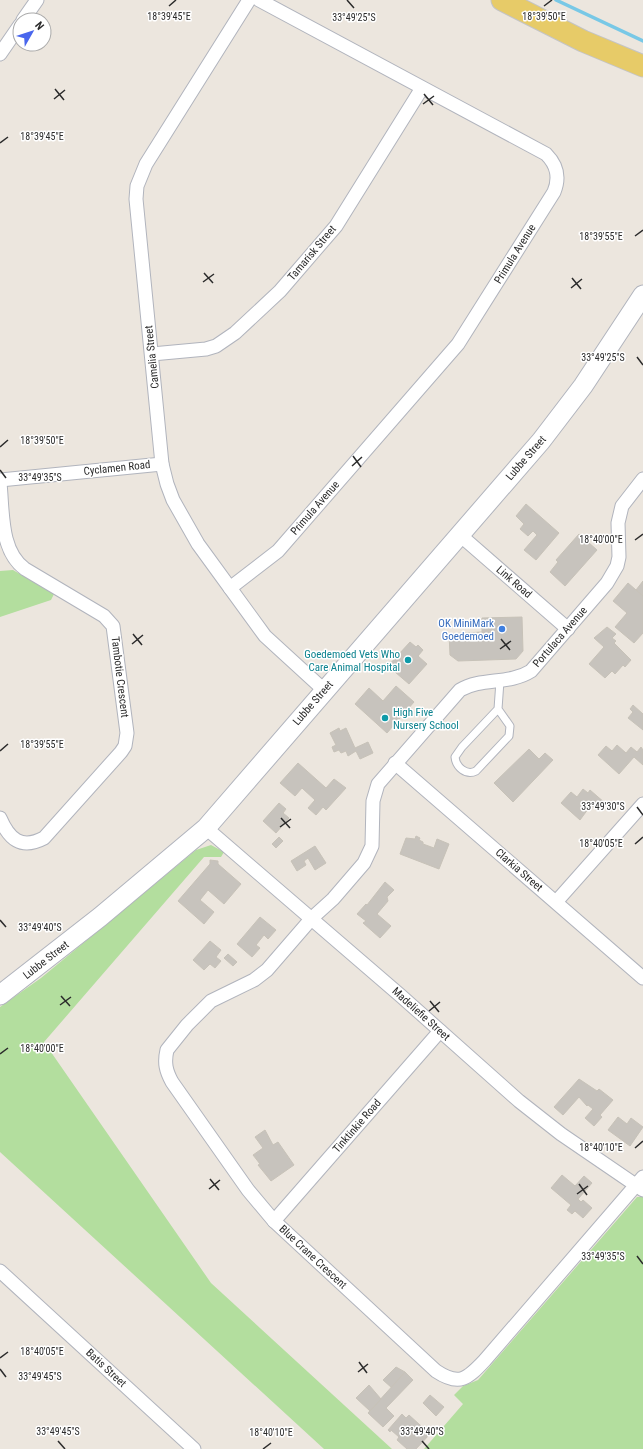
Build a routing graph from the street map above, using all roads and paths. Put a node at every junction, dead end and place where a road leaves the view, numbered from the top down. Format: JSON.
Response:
{"nodes":[{"id":1,"x":37,"y":0,"type":"edge"},
{"id":2,"x":249,"y":0,"type":"edge"},
{"id":3,"x":259,"y":0,"type":"edge"},
{"id":4,"x":502,"y":0,"type":"edge"},
{"id":5,"x":29,"y":12,"type":"edge"},
{"id":6,"x":12,"y":35,"type":"edge"},
{"id":7,"x":1,"y":49,"type":"edge"},
{"id":8,"x":643,"y":66,"type":"edge"},
{"id":9,"x":422,"y":88,"type":"junction"},
{"id":10,"x":643,"y":295,"type":"edge"},
{"id":11,"x":152,"y":354,"type":"junction"},
{"id":12,"x":162,"y":464,"type":"junction"},
{"id":13,"x":643,"y":479,"type":"edge"},
{"id":14,"x":0,"y":481,"type":"edge"},
{"id":15,"x":460,"y":535,"type":"junction"},
{"id":16,"x":230,"y":588,"type":"junction"},
{"id":17,"x":568,"y":629,"type":"junction"},
{"id":18,"x":500,"y":681,"type":"junction"},
{"id":19,"x":324,"y":690,"type":"junction"},
{"id":20,"x":498,"y":709,"type":"junction"},
{"id":21,"x":395,"y":763,"type":"junction"},
{"id":22,"x":643,"y":804,"type":"edge"},
{"id":23,"x":0,"y":818,"type":"edge"},
{"id":24,"x":206,"y":828,"type":"junction"},
{"id":25,"x":556,"y":902,"type":"junction"},
{"id":26,"x":312,"y":918,"type":"junction"},
{"id":27,"x":643,"y":978,"type":"edge"},
{"id":28,"x":0,"y":995,"type":"edge"},
{"id":29,"x":440,"y":1031,"type":"junction"},
{"id":30,"x":641,"y":1184,"type":"edge"},
{"id":31,"x":274,"y":1221,"type":"junction"},
{"id":32,"x":0,"y":1271,"type":"edge"},
{"id":33,"x":194,"y":1449,"type":"edge"}],
"edges":[{"from":1,"to":5,"type":"street"},
{"from":2,"to":11,"type":"street","name":"Camelia Street"},
{"from":3,"to":9,"type":"street","name":"Primula Avenue"},
{"from":4,"to":8,"type":"main road"},
{"from":6,"to":7,"type":"street"},
{"from":9,"to":11,"type":"street","name":"Tamarisk Street"},
{"from":9,"to":16,"type":"street","name":"Primula Avenue"},
{"from":10,"to":15,"type":"main road","name":"Lubbe Street"},
{"from":11,"to":12,"type":"street","name":"Camelia Street"},
{"from":12,"to":14,"type":"street","name":"Cyclamen Road"},
{"from":12,"to":16,"type":"street","name":"Camelia Street"},
{"from":13,"to":17,"type":"street","name":"Portulaca Avenue"},
{"from":14,"to":23,"type":"street","name":"Tambotie Crescent"},
{"from":15,"to":17,"type":"street","name":"Link Road"},
{"from":15,"to":19,"type":"main road","name":"Lubbe Street"},
{"from":16,"to":19,"type":"street","name":"Camelia Street"},
{"from":17,"to":18,"type":"street","name":"Portulaca Avenue"},
{"from":18,"to":20,"type":"lane"},
{"from":18,"to":21,"type":"street","name":"Portulaca Avenue"},
{"from":19,"to":24,"type":"main road","name":"Lubbe Street"},
{"from":20,"to":20,"type":"lane"},
{"from":21,"to":25,"type":"street","name":"Clarkia Street"},
{"from":21,"to":26,"type":"street","name":"Portulaca Avenue"},
{"from":22,"to":25,"type":"street"},
{"from":24,"to":26,"type":"street","name":"Madeliefie Street"},
{"from":24,"to":28,"type":"main road","name":"Lubbe Street"},
{"from":25,"to":27,"type":"street","name":"Clarkia Street"},
{"from":26,"to":29,"type":"street","name":"Madeliefie Street"},
{"from":26,"to":31,"type":"street","name":"Blue Crane Crescent"},
{"from":29,"to":30,"type":"street","name":"Madeliefie Street"},
{"from":29,"to":31,"type":"street","name":"Tinktinkie Road"},
{"from":30,"to":31,"type":"street","name":"Blue Crane Crescent"},
{"from":32,"to":33,"type":"street","name":"Batis Street"}]}
